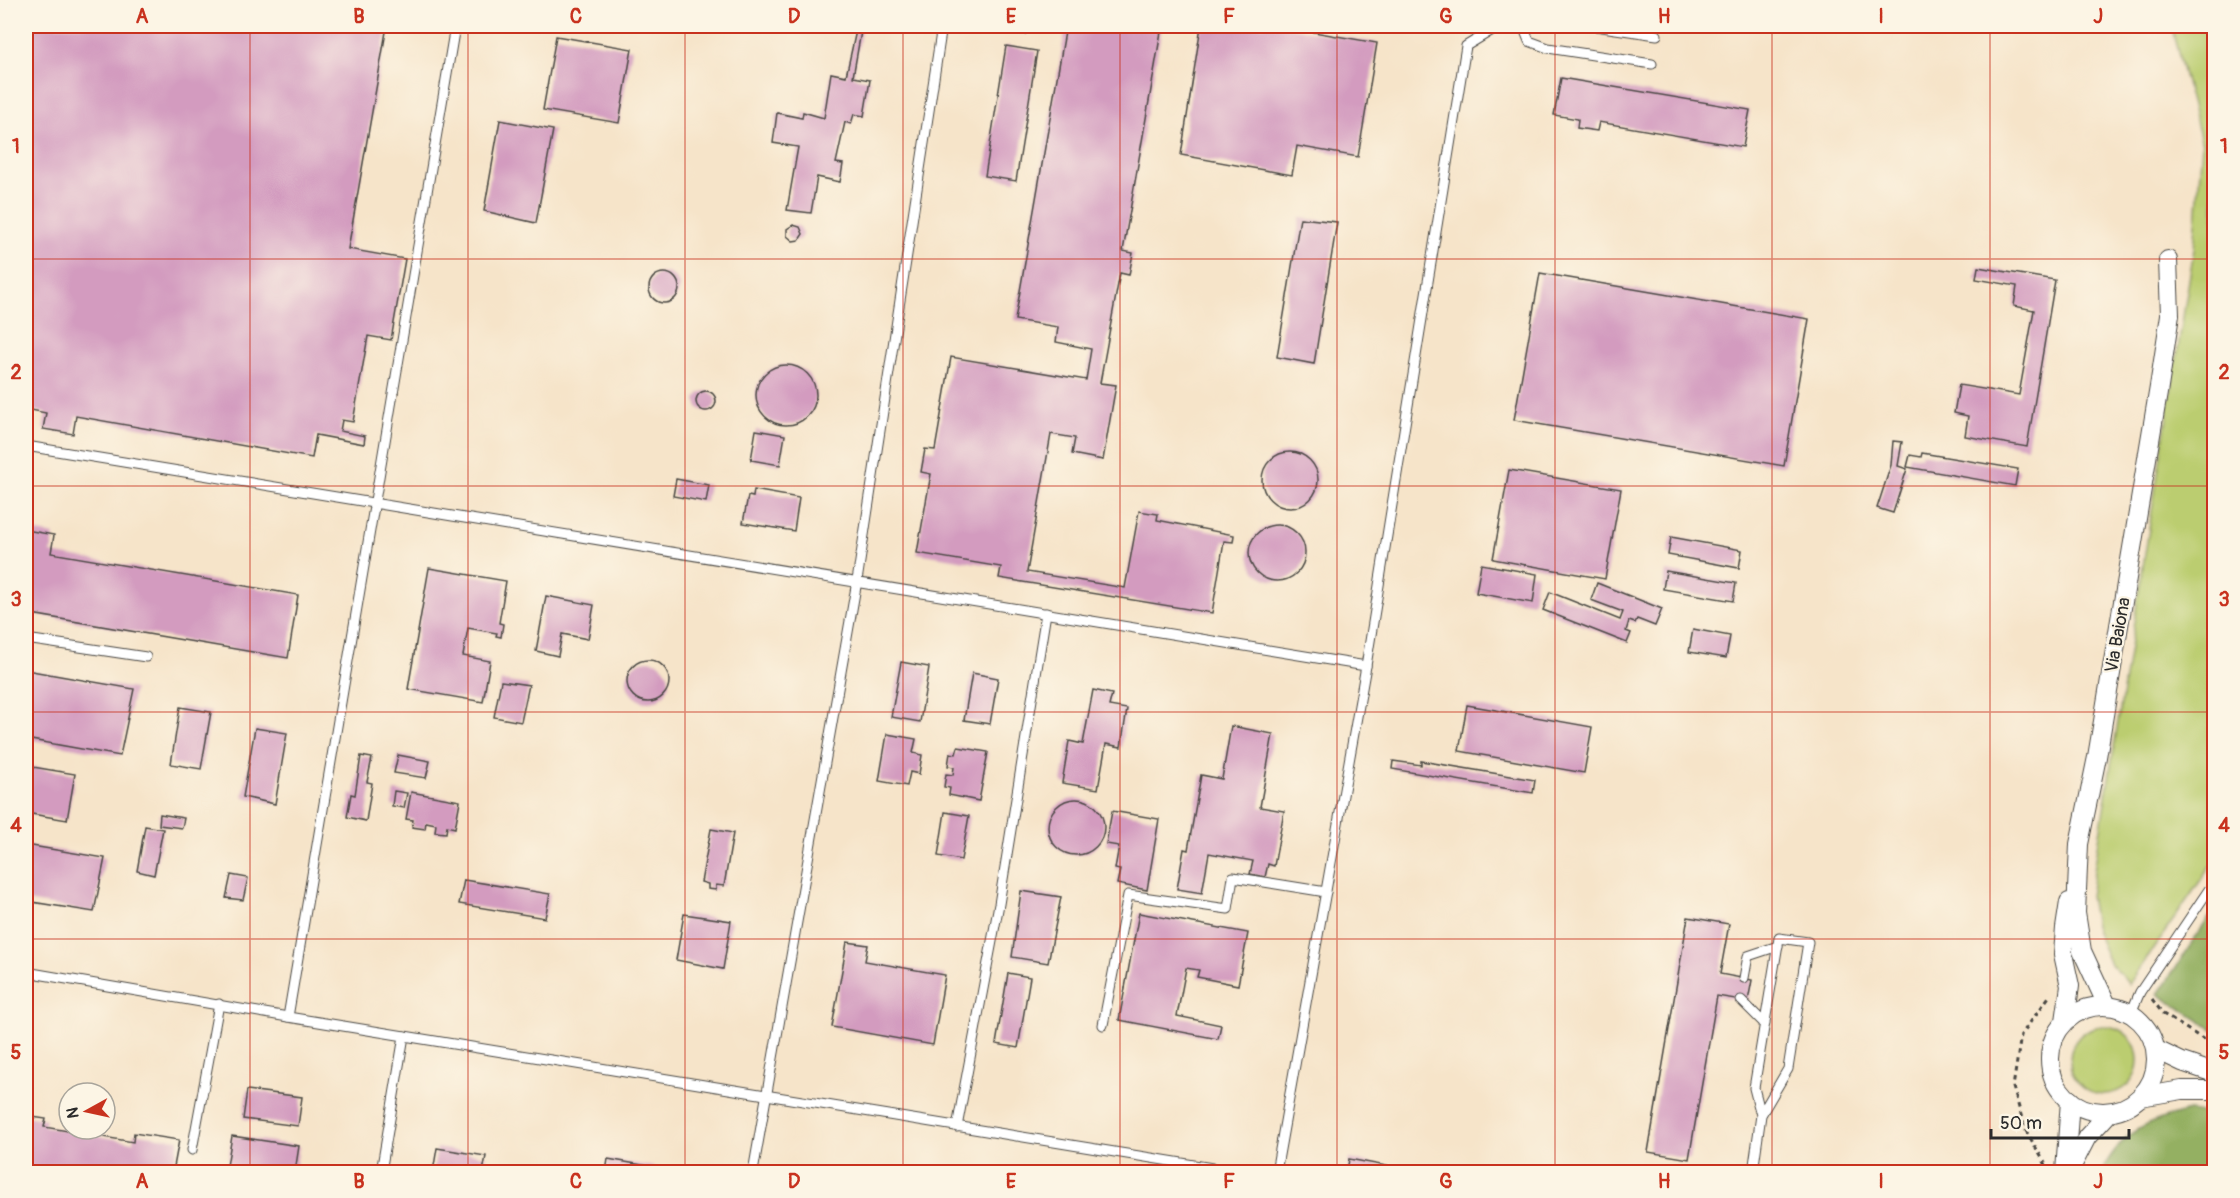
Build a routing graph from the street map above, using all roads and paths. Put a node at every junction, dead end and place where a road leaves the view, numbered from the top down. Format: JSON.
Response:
{"nodes":[{"id":1,"x":456,"y":26,"type":"edge"},
{"id":2,"x":942,"y":26,"type":"edge"},
{"id":3,"x":1499,"y":26,"type":"edge"},
{"id":4,"x":1523,"y":26,"type":"edge"},
{"id":5,"x":1594,"y":26,"type":"edge"},
{"id":6,"x":1657,"y":35,"type":"dead end"},
{"id":7,"x":1652,"y":64,"type":"dead end"},
{"id":8,"x":2168,"y":260,"type":"dead end"},
{"id":9,"x":26,"y":446,"type":"edge"},
{"id":10,"x":375,"y":502,"type":"junction"},
{"id":11,"x":857,"y":581,"type":"junction"},
{"id":12,"x":1046,"y":613,"type":"junction"},
{"id":13,"x":26,"y":639,"type":"edge"},
{"id":14,"x":146,"y":657,"type":"dead end"},
{"id":15,"x":1366,"y":666,"type":"junction"},
{"id":16,"x":2079,"y":844,"type":"junction"},
{"id":17,"x":2214,"y":882,"type":"edge"},
{"id":18,"x":1326,"y":892,"type":"junction"},
{"id":19,"x":1778,"y":946,"type":"junction"},
{"id":20,"x":26,"y":972,"type":"edge"},
{"id":21,"x":1744,"y":978,"type":"dead end"},
{"id":22,"x":2070,"y":986,"type":"junction"},
{"id":23,"x":2140,"y":992,"type":"junction"},
{"id":24,"x":1741,"y":1000,"type":"dead end"},
{"id":25,"x":219,"y":1004,"type":"junction"},
{"id":26,"x":2107,"y":1005,"type":"junction"},
{"id":27,"x":2131,"y":1013,"type":"junction"},
{"id":28,"x":288,"y":1017,"type":"junction"},
{"id":29,"x":2065,"y":1021,"type":"junction"},
{"id":30,"x":1765,"y":1024,"type":"junction"},
{"id":31,"x":1103,"y":1025,"type":"dead end"},
{"id":32,"x":404,"y":1036,"type":"junction"},
{"id":33,"x":2214,"y":1046,"type":"edge"},
{"id":34,"x":2157,"y":1050,"type":"junction"},
{"id":35,"x":2214,"y":1073,"type":"edge"},
{"id":36,"x":2214,"y":1090,"type":"edge"},
{"id":37,"x":767,"y":1096,"type":"junction"},
{"id":38,"x":2140,"y":1097,"type":"junction"},
{"id":39,"x":2070,"y":1100,"type":"junction"},
{"id":40,"x":2110,"y":1112,"type":"junction"},
{"id":41,"x":1761,"y":1114,"type":"junction"},
{"id":42,"x":957,"y":1127,"type":"junction"},
{"id":43,"x":192,"y":1150,"type":"dead end"},
{"id":44,"x":381,"y":1173,"type":"edge"},
{"id":45,"x":753,"y":1173,"type":"edge"},
{"id":46,"x":1237,"y":1173,"type":"edge"},
{"id":47,"x":1276,"y":1173,"type":"edge"},
{"id":48,"x":1754,"y":1173,"type":"edge"},
{"id":49,"x":2045,"y":1173,"type":"edge"},
{"id":50,"x":2067,"y":1173,"type":"edge"}],
"edges":[{"from":1,"to":10,"type":"lane"},
{"from":2,"to":11,"type":"lane"},
{"from":3,"to":15,"type":"lane"},
{"from":4,"to":7,"type":"lane"},
{"from":5,"to":6,"type":"lane"},
{"from":8,"to":16,"type":"street","name":"Via Baiona"},
{"from":9,"to":10,"type":"lane"},
{"from":10,"to":11,"type":"lane"},
{"from":10,"to":28,"type":"lane"},
{"from":11,"to":12,"type":"lane"},
{"from":11,"to":37,"type":"lane"},
{"from":12,"to":15,"type":"lane"},
{"from":12,"to":42,"type":"lane"},
{"from":13,"to":14,"type":"lane"},
{"from":15,"to":18,"type":"lane"},
{"from":16,"to":22,"type":"street"},
{"from":16,"to":26,"type":"street","name":"Via Baiona"},
{"from":17,"to":23,"type":"lane"},
{"from":18,"to":31,"type":"lane"},
{"from":18,"to":47,"type":"lane"},
{"from":19,"to":21,"type":"lane"},
{"from":19,"to":30,"type":"lane"},
{"from":19,"to":41,"type":"lane"},
{"from":20,"to":25,"type":"lane"},
{"from":22,"to":29,"type":"street"},
{"from":22,"to":49,"type":"path"},
{"from":23,"to":27,"type":"lane"},
{"from":23,"to":33,"type":"path"},
{"from":24,"to":30,"type":"lane"},
{"from":25,"to":28,"type":"lane"},
{"from":25,"to":43,"type":"lane"},
{"from":26,"to":27,"type":"street"},
{"from":26,"to":29,"type":"street"},
{"from":27,"to":34,"type":"street"},
{"from":28,"to":32,"type":"lane"},
{"from":29,"to":39,"type":"street"},
{"from":30,"to":41,"type":"lane"},
{"from":32,"to":37,"type":"lane"},
{"from":32,"to":44,"type":"lane"},
{"from":34,"to":35,"type":"street"},
{"from":34,"to":38,"type":"street"},
{"from":36,"to":38,"type":"street"},
{"from":37,"to":42,"type":"lane"},
{"from":37,"to":45,"type":"lane"},
{"from":38,"to":40,"type":"street"},
{"from":39,"to":40,"type":"street"},
{"from":39,"to":50,"type":"street"},
{"from":40,"to":50,"type":"street"},
{"from":41,"to":48,"type":"lane"},
{"from":42,"to":46,"type":"lane"}]}
